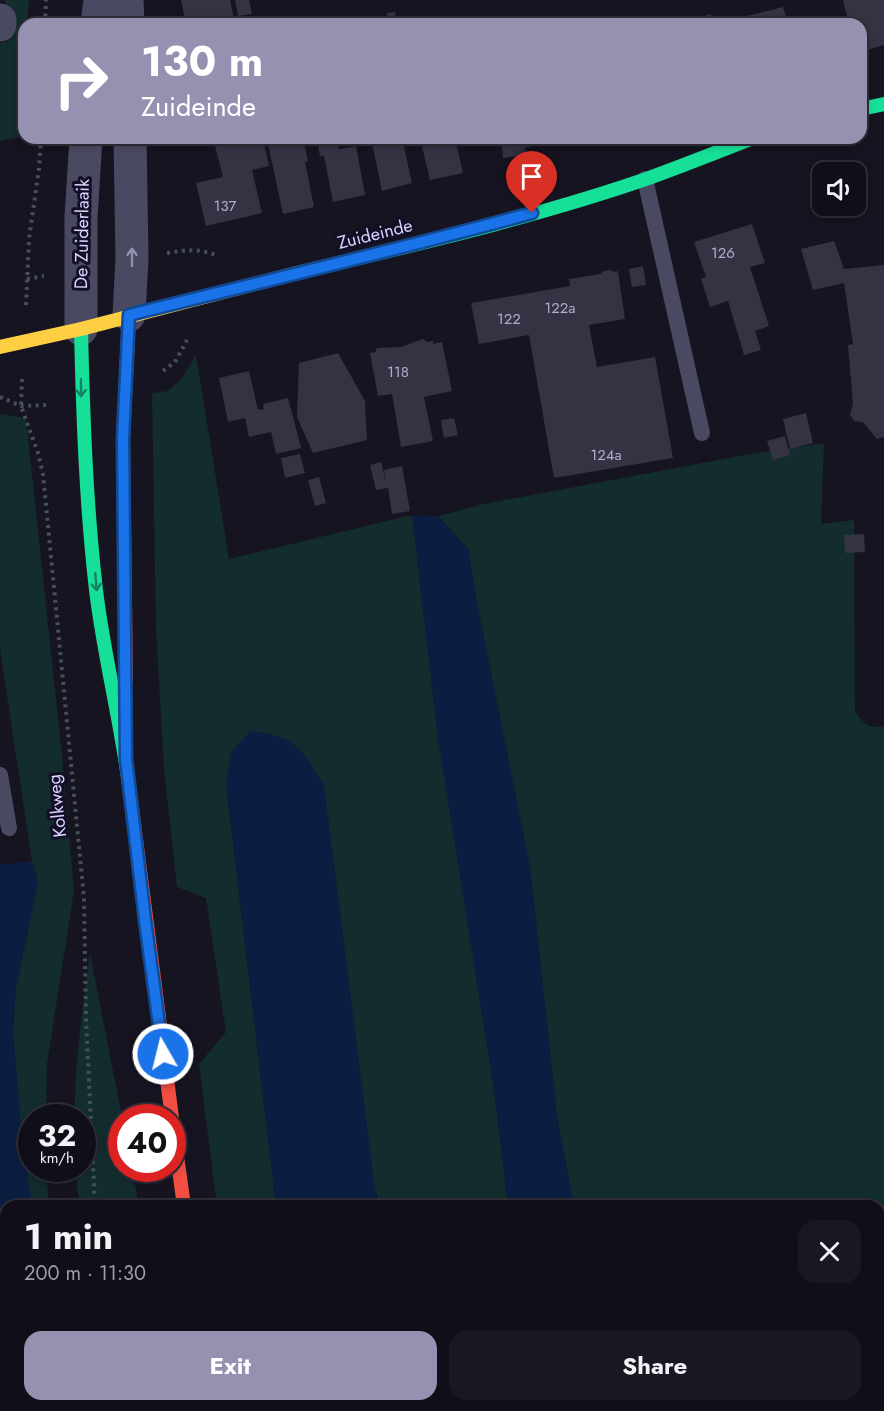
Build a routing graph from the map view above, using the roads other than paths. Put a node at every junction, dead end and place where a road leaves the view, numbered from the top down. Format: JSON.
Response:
{"nodes":[{"id":1,"x":100,"y":0,"type":"edge"},
{"id":2,"x":127,"y":0,"type":"edge"},
{"id":3,"x":98,"y":18,"type":"edge"},
{"id":4,"x":128,"y":18,"type":"edge"},
{"id":5,"x":884,"y":104,"type":"edge"},
{"id":6,"x":867,"y":107,"type":"edge"},
{"id":7,"x":86,"y":144,"type":"edge"},
{"id":8,"x":130,"y":144,"type":"edge"},
{"id":9,"x":737,"y":144,"type":"edge"},
{"id":10,"x":645,"y":179,"type":"junction"},
{"id":11,"x":129,"y":315,"type":"junction"},
{"id":12,"x":81,"y":329,"type":"junction"},
{"id":13,"x":0,"y":347,"type":"edge"},
{"id":14,"x":702,"y":433,"type":"dead end"},
{"id":15,"x":126,"y":759,"type":"junction"},
{"id":16,"x":0,"y":775,"type":"edge"},
{"id":17,"x":9,"y":828,"type":"dead end"},
{"id":18,"x":170,"y":1104,"type":"edge"},
{"id":19,"x":181,"y":1182,"type":"edge"},
{"id":20,"x":183,"y":1200,"type":"edge"}],
"edges":[{"from":1,"to":3,"type":"street"},
{"from":2,"to":4,"type":"street"},
{"from":5,"to":6,"type":"street"},
{"from":7,"to":12,"type":"street","name":"De Zuiderlaaik"},
{"from":11,"to":8,"type":"street","one_way":true},
{"from":9,"to":10,"type":"street","name":"Zuideinde"},
{"from":10,"to":11,"type":"street","name":"Zuideinde"},
{"from":10,"to":14,"type":"lane"},
{"from":11,"to":12,"type":"street","name":"Zuideinde"},
{"from":11,"to":15,"type":"street"},
{"from":12,"to":13,"type":"street","name":"Zuideinde"},
{"from":12,"to":15,"type":"street","one_way":true},
{"from":15,"to":18,"type":"street"},
{"from":16,"to":17,"type":"lane"},
{"from":19,"to":20,"type":"street"}]}
